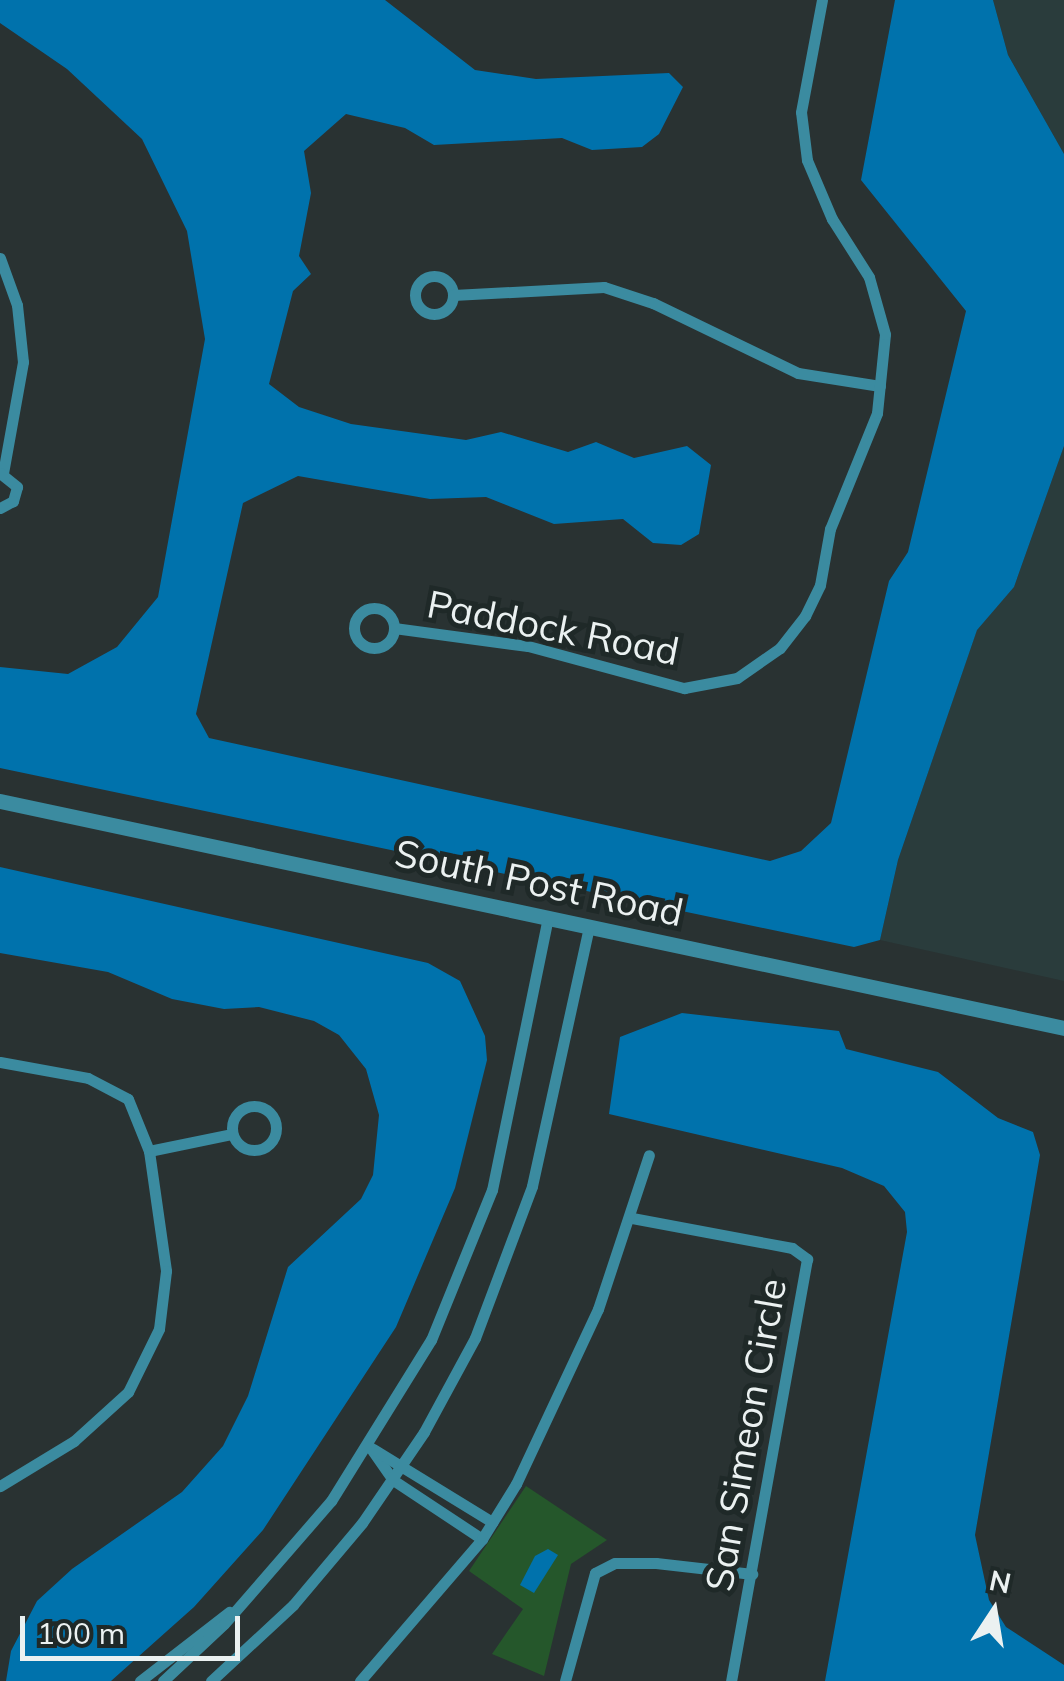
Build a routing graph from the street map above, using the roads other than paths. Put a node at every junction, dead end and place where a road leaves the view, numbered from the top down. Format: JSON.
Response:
{"nodes":[{"id":1,"x":822,"y":0,"type":"edge"},
{"id":2,"x":0,"y":258,"type":"edge"},
{"id":3,"x":453,"y":295,"type":"dead end"},
{"id":4,"x":880,"y":386,"type":"junction"},
{"id":5,"x":2,"y":473,"type":"edge"},
{"id":6,"x":0,"y":508,"type":"edge"},
{"id":7,"x":394,"y":628,"type":"dead end"},
{"id":8,"x":0,"y":801,"type":"edge"},
{"id":9,"x":548,"y":918,"type":"junction"},
{"id":10,"x":589,"y":927,"type":"junction"},
{"id":11,"x":1064,"y":1028,"type":"edge"},
{"id":12,"x":0,"y":1062,"type":"edge"},
{"id":13,"x":232,"y":1134,"type":"dead end"},
{"id":14,"x":149,"y":1151,"type":"junction"},
{"id":15,"x":649,"y":1155,"type":"dead end"},
{"id":16,"x":632,"y":1218,"type":"junction"},
{"id":17,"x":370,"y":1447,"type":"junction"},
{"id":18,"x":405,"y":1463,"type":"junction"},
{"id":19,"x":394,"y":1480,"type":"junction"},
{"id":20,"x":0,"y":1486,"type":"edge"},
{"id":21,"x":492,"y":1522,"type":"junction"},
{"id":22,"x":482,"y":1539,"type":"junction"},
{"id":23,"x":752,"y":1574,"type":"junction"},
{"id":24,"x":229,"y":1612,"type":"junction"},
{"id":25,"x":361,"y":1680,"type":"edge"},
{"id":26,"x":140,"y":1681,"type":"edge"},
{"id":27,"x":163,"y":1681,"type":"edge"},
{"id":28,"x":211,"y":1681,"type":"edge"},
{"id":29,"x":565,"y":1681,"type":"edge"},
{"id":30,"x":731,"y":1681,"type":"edge"}],
"edges":[{"from":1,"to":4,"type":"street","name":"Paddock Road"},
{"from":2,"to":5,"type":"street"},
{"from":3,"to":4,"type":"street"},
{"from":4,"to":7,"type":"street","name":"Paddock Road"},
{"from":5,"to":6,"type":"street"},
{"from":8,"to":9,"type":"street","name":"South Post Road"},
{"from":9,"to":10,"type":"street","name":"South Post Road"},
{"from":9,"to":17,"type":"street"},
{"from":10,"to":11,"type":"street","name":"South Post Road"},
{"from":10,"to":18,"type":"street"},
{"from":12,"to":14,"type":"street"},
{"from":13,"to":14,"type":"street"},
{"from":14,"to":20,"type":"street"},
{"from":15,"to":16,"type":"street"},
{"from":16,"to":21,"type":"street"},
{"from":16,"to":23,"type":"street","name":"San Simeon Circle"},
{"from":17,"to":18,"type":"street"},
{"from":17,"to":19,"type":"street"},
{"from":17,"to":24,"type":"street"},
{"from":18,"to":19,"type":"street"},
{"from":18,"to":21,"type":"street"},
{"from":19,"to":22,"type":"street"},
{"from":19,"to":28,"type":"street"},
{"from":21,"to":22,"type":"street"},
{"from":22,"to":25,"type":"street"},
{"from":23,"to":29,"type":"street"},
{"from":23,"to":30,"type":"street","name":"San Simeon Circle"},
{"from":24,"to":26,"type":"street"},
{"from":24,"to":27,"type":"street"}]}
